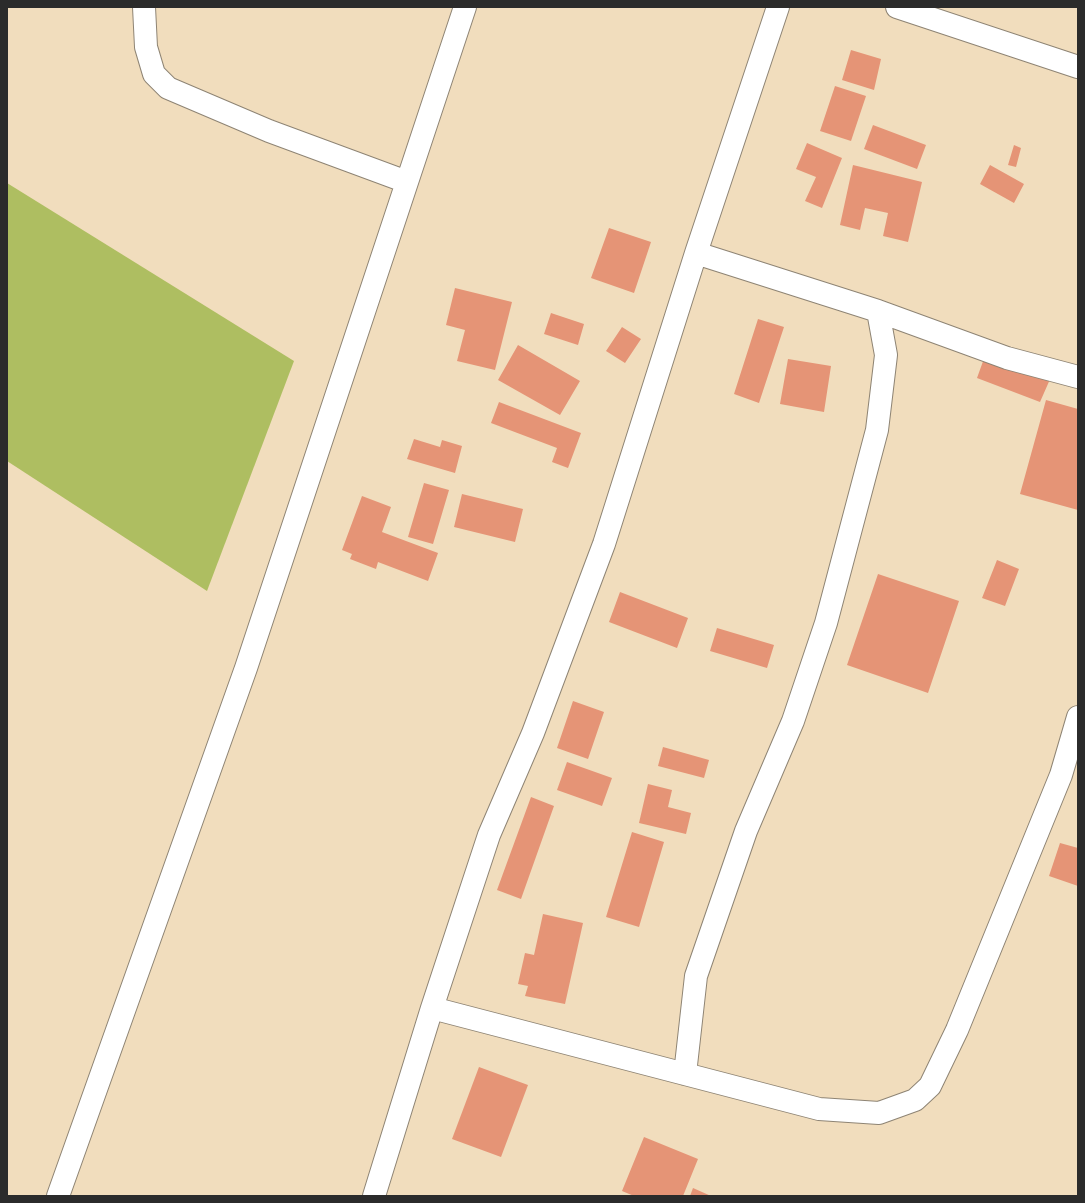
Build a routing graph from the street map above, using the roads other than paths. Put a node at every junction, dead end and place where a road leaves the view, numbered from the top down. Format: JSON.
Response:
{"nodes":[{"id":1,"x":144,"y":7,"type":"edge"},
{"id":2,"x":465,"y":7,"type":"edge"},
{"id":3,"x":778,"y":7,"type":"edge"},
{"id":4,"x":897,"y":7,"type":"edge"},
{"id":5,"x":1078,"y":67,"type":"edge"},
{"id":6,"x":407,"y":182,"type":"junction"},
{"id":7,"x":696,"y":252,"type":"junction"},
{"id":8,"x":878,"y":311,"type":"junction"},
{"id":9,"x":1078,"y":377,"type":"edge"},
{"id":10,"x":1078,"y":717,"type":"edge"},
{"id":11,"x":432,"y":1008,"type":"junction"},
{"id":12,"x":685,"y":1074,"type":"junction"},
{"id":13,"x":58,"y":1196,"type":"edge"},
{"id":14,"x":374,"y":1196,"type":"edge"}],
"edges":[{"from":1,"to":6,"type":"street"},
{"from":2,"to":6,"type":"street"},
{"from":3,"to":7,"type":"street"},
{"from":4,"to":5,"type":"street"},
{"from":6,"to":13,"type":"street"},
{"from":7,"to":8,"type":"street"},
{"from":7,"to":11,"type":"street"},
{"from":8,"to":9,"type":"street"},
{"from":8,"to":12,"type":"street"},
{"from":10,"to":12,"type":"street"},
{"from":11,"to":12,"type":"street"},
{"from":11,"to":14,"type":"street"}]}
